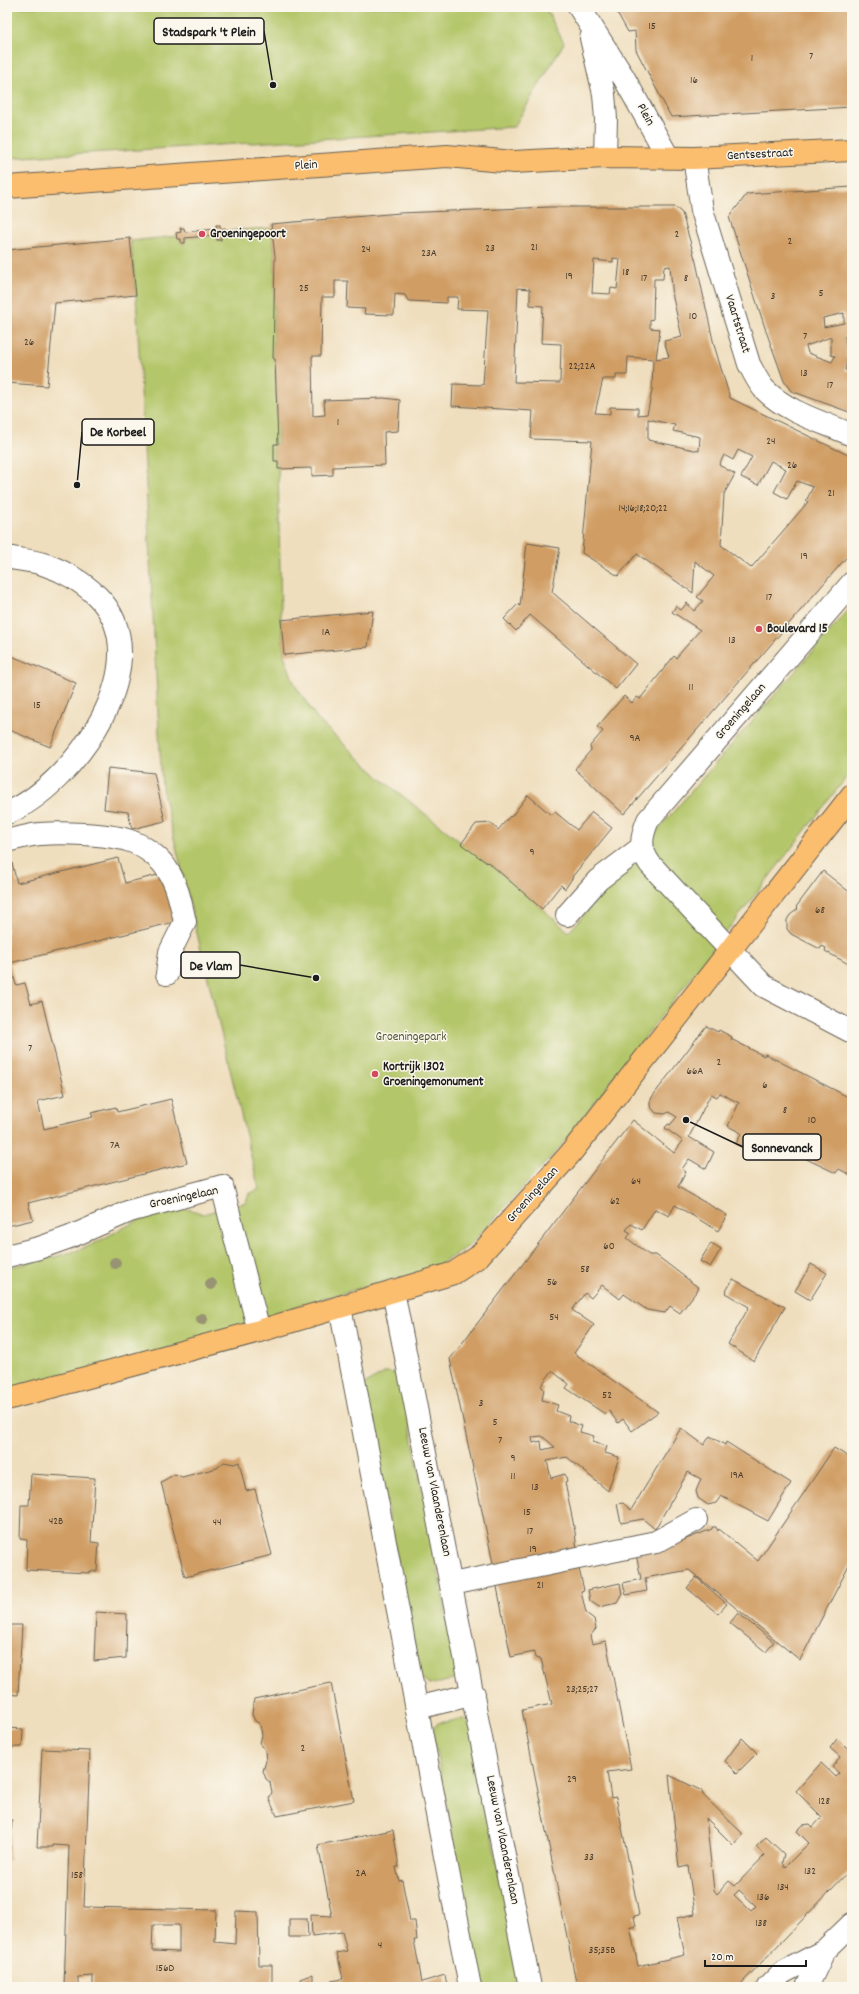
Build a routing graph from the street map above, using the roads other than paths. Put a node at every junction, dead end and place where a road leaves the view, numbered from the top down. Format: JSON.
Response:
{"nodes":[{"id":1,"x":583,"y":14,"type":"edge"},
{"id":2,"x":852,"y":150,"type":"edge"},
{"id":3,"x":605,"y":157,"type":"junction"},
{"id":4,"x":668,"y":157,"type":"junction"},
{"id":5,"x":694,"y":158,"type":"junction"},
{"id":6,"x":7,"y":187,"type":"edge"},
{"id":7,"x":852,"y":435,"type":"edge"},
{"id":8,"x":7,"y":557,"type":"edge"},
{"id":9,"x":852,"y":583,"type":"edge"},
{"id":10,"x":852,"y":795,"type":"edge"},
{"id":11,"x":7,"y":813,"type":"edge"},
{"id":12,"x":7,"y":841,"type":"edge"},
{"id":13,"x":642,"y":847,"type":"junction"},
{"id":14,"x":567,"y":915,"type":"dead end"},
{"id":15,"x":731,"y":950,"type":"junction"},
{"id":16,"x":167,"y":974,"type":"dead end"},
{"id":17,"x":852,"y":1032,"type":"edge"},
{"id":18,"x":7,"y":1256,"type":"edge"},
{"id":19,"x":393,"y":1291,"type":"junction"},
{"id":20,"x":340,"y":1307,"type":"junction"},
{"id":21,"x":259,"y":1331,"type":"junction"},
{"id":22,"x":7,"y":1399,"type":"edge"},
{"id":23,"x":696,"y":1520,"type":"dead end"},
{"id":24,"x":452,"y":1584,"type":"junction"},
{"id":25,"x":474,"y":1694,"type":"junction"},
{"id":26,"x":417,"y":1708,"type":"junction"},
{"id":27,"x":852,"y":1924,"type":"edge"},
{"id":28,"x":824,"y":1951,"type":"junction"},
{"id":29,"x":470,"y":1987,"type":"edge"},
{"id":30,"x":530,"y":1987,"type":"edge"},
{"id":31,"x":768,"y":1987,"type":"edge"},
{"id":32,"x":807,"y":1987,"type":"edge"}],
"edges":[{"from":1,"to":3,"type":"street","name":"Plein"},
{"from":1,"to":4,"type":"street","name":"Plein"},
{"from":2,"to":5,"type":"main road","name":"Gentsestraat"},
{"from":3,"to":4,"type":"main road","name":"Plein"},
{"from":3,"to":6,"type":"main road","name":"Plein"},
{"from":4,"to":5,"type":"main road","name":"Gentsestraat"},
{"from":5,"to":7,"type":"street","name":"Vaartstraat"},
{"from":8,"to":11,"type":"street"},
{"from":9,"to":13,"type":"street","name":"Groeningelaan"},
{"from":10,"to":15,"type":"main road","name":"Groeningelaan"},
{"from":12,"to":16,"type":"street"},
{"from":13,"to":14,"type":"street"},
{"from":13,"to":15,"type":"street"},
{"from":15,"to":17,"type":"street"},
{"from":15,"to":19,"type":"main road","name":"Groeningelaan"},
{"from":18,"to":21,"type":"street","name":"Groeningelaan"},
{"from":19,"to":20,"type":"main road","name":"Groeningelaan"},
{"from":19,"to":24,"type":"street","name":"Leeuw van Vlaanderenlaan"},
{"from":20,"to":21,"type":"main road","name":"Groeningelaan"},
{"from":20,"to":26,"type":"street"},
{"from":21,"to":22,"type":"main road","name":"Groeningelaan"},
{"from":23,"to":24,"type":"street"},
{"from":24,"to":25,"type":"street","name":"Leeuw van Vlaanderenlaan"},
{"from":25,"to":26,"type":"street"},
{"from":25,"to":30,"type":"street","name":"Leeuw van Vlaanderenlaan"},
{"from":26,"to":29,"type":"street"},
{"from":27,"to":28,"type":"street"},
{"from":28,"to":31,"type":"street"},
{"from":28,"to":32,"type":"street"}]}
